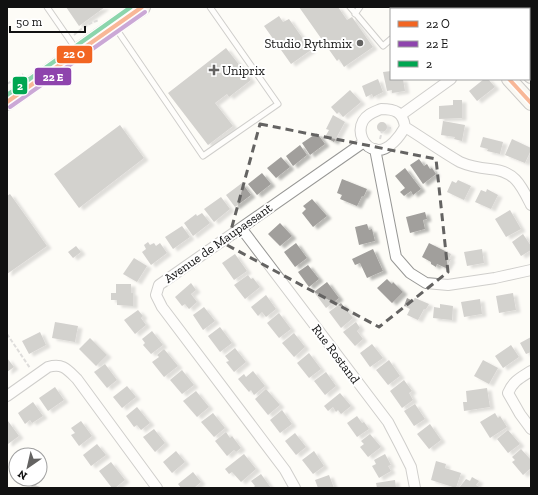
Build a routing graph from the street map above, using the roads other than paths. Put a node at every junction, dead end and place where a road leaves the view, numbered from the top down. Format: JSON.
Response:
{"nodes":[{"id":1,"x":47,"y":7,"type":"edge"},
{"id":2,"x":142,"y":7,"type":"edge"},
{"id":3,"x":210,"y":7,"type":"edge"},
{"id":4,"x":350,"y":7,"type":"edge"},
{"id":5,"x":360,"y":7,"type":"edge"},
{"id":6,"x":355,"y":14,"type":"junction"},
{"id":7,"x":108,"y":23,"type":"junction"},
{"id":8,"x":390,"y":40,"type":"edge"},
{"id":9,"x":77,"y":52,"type":"junction"},
{"id":10,"x":450,"y":80,"type":"edge"},
{"id":11,"x":510,"y":80,"type":"edge"},
{"id":12,"x":7,"y":102,"type":"edge"},
{"id":13,"x":531,"y":103,"type":"edge"},
{"id":14,"x":400,"y":115,"type":"junction"},
{"id":15,"x":405,"y":127,"type":"junction"},
{"id":16,"x":364,"y":142,"type":"junction"},
{"id":17,"x":377,"y":146,"type":"junction"},
{"id":18,"x":531,"y":205,"type":"edge"},
{"id":19,"x":241,"y":228,"type":"junction"},
{"id":20,"x":531,"y":270,"type":"edge"},
{"id":21,"x":531,"y":371,"type":"edge"},
{"id":22,"x":7,"y":396,"type":"edge"},
{"id":23,"x":531,"y":429,"type":"edge"},
{"id":24,"x":153,"y":486,"type":"edge"},
{"id":25,"x":296,"y":488,"type":"edge"},
{"id":26,"x":415,"y":488,"type":"edge"}],
"edges":[{"from":1,"to":9,"type":"lane"},
{"from":2,"to":7,"type":"main road"},
{"from":3,"to":7,"type":"lane"},
{"from":4,"to":6,"type":"lane"},
{"from":5,"to":6,"type":"lane"},
{"from":6,"to":8,"type":"lane"},
{"from":7,"to":9,"type":"main road"},
{"from":9,"to":12,"type":"main road"},
{"from":10,"to":14,"type":"street"},
{"from":11,"to":13,"type":"street"},
{"from":14,"to":15,"type":"street"},
{"from":14,"to":16,"type":"street"},
{"from":15,"to":17,"type":"street"},
{"from":15,"to":18,"type":"street"},
{"from":16,"to":17,"type":"street"},
{"from":16,"to":19,"type":"street","name":"Avenue de Maupassant"},
{"from":17,"to":20,"type":"street"},
{"from":19,"to":25,"type":"street","name":"Avenue de Maupassant"},
{"from":19,"to":26,"type":"street","name":"Rue Rostand"},
{"from":21,"to":23,"type":"street"},
{"from":22,"to":24,"type":"street"}]}
